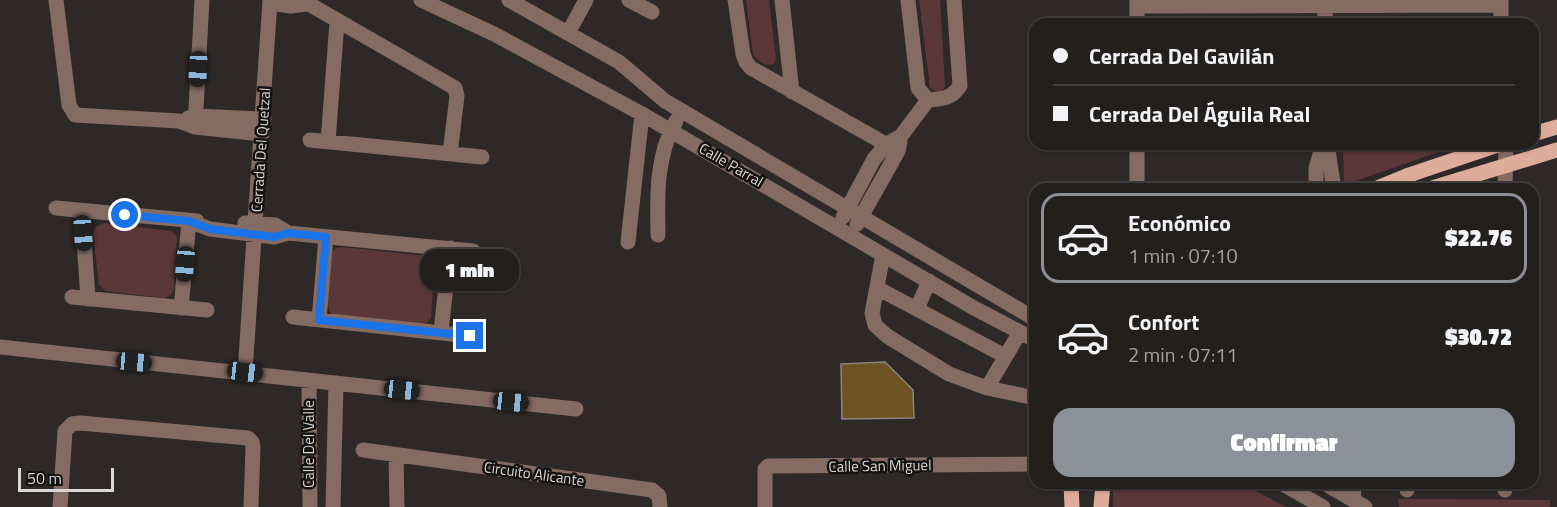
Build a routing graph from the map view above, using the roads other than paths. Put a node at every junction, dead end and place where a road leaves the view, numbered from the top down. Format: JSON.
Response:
{"nodes":[{"id":1,"x":56,"y":0,"type":"edge"},
{"id":2,"x":202,"y":0,"type":"edge"},
{"id":3,"x":421,"y":0,"type":"edge"},
{"id":4,"x":509,"y":0,"type":"edge"},
{"id":5,"x":586,"y":0,"type":"edge"},
{"id":6,"x":630,"y":0,"type":"edge"},
{"id":7,"x":735,"y":0,"type":"edge"},
{"id":8,"x":782,"y":0,"type":"edge"},
{"id":9,"x":908,"y":0,"type":"edge"},
{"id":10,"x":954,"y":0,"type":"edge"},
{"id":11,"x":270,"y":2,"type":"edge"},
{"id":12,"x":305,"y":2,"type":"edge"},
{"id":13,"x":1137,"y":3,"type":"edge"},
{"id":14,"x":1325,"y":3,"type":"edge"},
{"id":15,"x":1502,"y":3,"type":"edge"},
{"id":16,"x":652,"y":12,"type":"dead end"},
{"id":17,"x":1501,"y":18,"type":"edge"},
{"id":18,"x":337,"y":22,"type":"junction"},
{"id":19,"x":568,"y":33,"type":"junction"},
{"id":20,"x":792,"y":92,"type":"junction"},
{"id":21,"x":928,"y":100,"type":"junction"},
{"id":22,"x":682,"y":111,"type":"junction"},
{"id":23,"x":642,"y":114,"type":"junction"},
{"id":24,"x":264,"y":119,"type":"junction"},
{"id":25,"x":196,"y":122,"type":"junction"},
{"id":26,"x":1557,"y":127,"type":"edge"},
{"id":27,"x":671,"y":130,"type":"junction"},
{"id":28,"x":1539,"y":132,"type":"edge"},
{"id":29,"x":262,"y":134,"type":"junction"},
{"id":30,"x":310,"y":140,"type":"dead end"},
{"id":31,"x":328,"y":142,"type":"junction"},
{"id":32,"x":895,"y":144,"type":"junction"},
{"id":33,"x":1137,"y":150,"type":"edge"},
{"id":34,"x":1323,"y":150,"type":"edge"},
{"id":35,"x":1326,"y":150,"type":"edge"},
{"id":36,"x":1486,"y":150,"type":"edge"},
{"id":37,"x":1506,"y":150,"type":"edge"},
{"id":38,"x":1557,"y":150,"type":"edge"},
{"id":39,"x":450,"y":154,"type":"junction"},
{"id":40,"x":482,"y":157,"type":"dead end"},
{"id":41,"x":1505,"y":164,"type":"junction"},
{"id":42,"x":1408,"y":182,"type":"edge"},
{"id":43,"x":1137,"y":183,"type":"edge"},
{"id":44,"x":1316,"y":183,"type":"edge"},
{"id":45,"x":1333,"y":183,"type":"edge"},
{"id":46,"x":1447,"y":183,"type":"edge"},
{"id":47,"x":1505,"y":183,"type":"edge"},
{"id":48,"x":56,"y":208,"type":"dead end"},
{"id":49,"x":82,"y":211,"type":"junction"},
{"id":50,"x":854,"y":213,"type":"junction"},
{"id":51,"x":189,"y":221,"type":"junction"},
{"id":52,"x":255,"y":229,"type":"junction"},
{"id":53,"x":843,"y":232,"type":"junction"},
{"id":54,"x":658,"y":235,"type":"dead end"},
{"id":55,"x":326,"y":237,"type":"junction"},
{"id":56,"x":628,"y":242,"type":"dead end"},
{"id":57,"x":450,"y":248,"type":"junction"},
{"id":58,"x":474,"y":251,"type":"dead end"},
{"id":59,"x":883,"y":255,"type":"junction"},
{"id":60,"x":928,"y":281,"type":"junction"},
{"id":61,"x":877,"y":288,"type":"junction"},
{"id":62,"x":984,"y":289,"type":"junction"},
{"id":63,"x":72,"y":297,"type":"dead end"},
{"id":64,"x":88,"y":299,"type":"junction"},
{"id":65,"x":181,"y":308,"type":"junction"},
{"id":66,"x":974,"y":308,"type":"junction"},
{"id":67,"x":917,"y":309,"type":"junction"},
{"id":68,"x":207,"y":310,"type":"dead end"},
{"id":69,"x":1029,"y":315,"type":"edge"},
{"id":70,"x":293,"y":317,"type":"dead end"},
{"id":71,"x":319,"y":320,"type":"junction"},
{"id":72,"x":441,"y":332,"type":"junction"},
{"id":73,"x":960,"y":332,"type":"junction"},
{"id":74,"x":1020,"y":332,"type":"junction"},
{"id":75,"x":470,"y":336,"type":"dead end"},
{"id":76,"x":1029,"y":337,"type":"edge"},
{"id":77,"x":0,"y":347,"type":"edge"},
{"id":78,"x":1005,"y":356,"type":"junction"},
{"id":79,"x":245,"y":372,"type":"junction"},
{"id":80,"x":309,"y":381,"type":"junction"},
{"id":81,"x":336,"y":383,"type":"junction"},
{"id":82,"x":987,"y":388,"type":"junction"},
{"id":83,"x":1029,"y":397,"type":"edge"},
{"id":84,"x":576,"y":409,"type":"dead end"},
{"id":85,"x":363,"y":450,"type":"dead end"},
{"id":86,"x":396,"y":455,"type":"junction"},
{"id":87,"x":1029,"y":464,"type":"edge"},
{"id":88,"x":1071,"y":489,"type":"edge"},
{"id":89,"x":1102,"y":489,"type":"edge"},
{"id":90,"x":1292,"y":489,"type":"edge"},
{"id":91,"x":1334,"y":489,"type":"edge"},
{"id":92,"x":1355,"y":489,"type":"edge"},
{"id":93,"x":1360,"y":504,"type":"edge"},
{"id":94,"x":60,"y":507,"type":"edge"},
{"id":95,"x":251,"y":507,"type":"edge"},
{"id":96,"x":309,"y":507,"type":"edge"},
{"id":97,"x":333,"y":507,"type":"edge"},
{"id":98,"x":396,"y":507,"type":"edge"},
{"id":99,"x":660,"y":507,"type":"edge"},
{"id":100,"x":765,"y":507,"type":"edge"},
{"id":101,"x":1072,"y":507,"type":"edge"},
{"id":102,"x":1101,"y":507,"type":"edge"},
{"id":103,"x":1323,"y":507,"type":"edge"}],
"edges":[{"from":1,"to":25,"type":"street"},
{"from":2,"to":25,"type":"street"},
{"from":3,"to":23,"type":"street","name":"Calle Parral"},
{"from":4,"to":19,"type":"street","name":"Calle Parral"},
{"from":5,"to":19,"type":"street"},
{"from":6,"to":16,"type":"street"},
{"from":7,"to":20,"type":"street"},
{"from":8,"to":20,"type":"street"},
{"from":9,"to":21,"type":"street"},
{"from":10,"to":21,"type":"street"},
{"from":11,"to":12,"type":"street"},
{"from":11,"to":24,"type":"street","name":"Cerrada Del Quetzal"},
{"from":12,"to":18,"type":"street"},
{"from":13,"to":14,"type":"street"},
{"from":14,"to":15,"type":"street"},
{"from":15,"to":17,"type":"street"},
{"from":18,"to":31,"type":"street"},
{"from":18,"to":39,"type":"street"},
{"from":19,"to":22,"type":"street","name":"Calle Parral"},
{"from":20,"to":32,"type":"street"},
{"from":21,"to":32,"type":"street"},
{"from":22,"to":27,"type":"street"},
{"from":22,"to":50,"type":"street","name":"Calle Parral"},
{"from":23,"to":27,"type":"street","name":"Calle Parral"},
{"from":23,"to":56,"type":"street"},
{"from":24,"to":25,"type":"street"},
{"from":24,"to":29,"type":"street","name":"Cerrada Del Quetzal"},
{"from":25,"to":29,"type":"street"},
{"from":26,"to":28,"type":"main road"},
{"from":27,"to":53,"type":"street","name":"Calle Parral"},
{"from":27,"to":54,"type":"street"},
{"from":29,"to":52,"type":"street","name":"Cerrada Del Quetzal"},
{"from":30,"to":31,"type":"street"},
{"from":31,"to":39,"type":"street"},
{"from":32,"to":50,"type":"street"},
{"from":33,"to":43,"type":"street"},
{"from":34,"to":44,"type":"street"},
{"from":35,"to":45,"type":"street"},
{"from":36,"to":42,"type":"main road"},
{"from":37,"to":41,"type":"street"},
{"from":38,"to":41,"type":"main road"},
{"from":39,"to":40,"type":"street"},
{"from":41,"to":46,"type":"main road"},
{"from":41,"to":47,"type":"street"},
{"from":48,"to":49,"type":"street"},
{"from":49,"to":51,"type":"street"},
{"from":49,"to":64,"type":"street"},
{"from":50,"to":53,"type":"street"},
{"from":50,"to":62,"type":"street","name":"Calle Parral"},
{"from":51,"to":52,"type":"street"},
{"from":51,"to":65,"type":"street"},
{"from":52,"to":55,"type":"street"},
{"from":52,"to":79,"type":"street","name":"Cerrada Del Quetzal"},
{"from":53,"to":59,"type":"street","name":"Calle Parral"},
{"from":55,"to":57,"type":"street"},
{"from":55,"to":71,"type":"street"},
{"from":57,"to":58,"type":"street"},
{"from":57,"to":72,"type":"street"},
{"from":59,"to":60,"type":"street","name":"Calle Parral"},
{"from":59,"to":61,"type":"street"},
{"from":60,"to":66,"type":"street","name":"Calle Parral"},
{"from":60,"to":67,"type":"street"},
{"from":61,"to":67,"type":"street"},
{"from":61,"to":82,"type":"street"},
{"from":62,"to":66,"type":"street"},
{"from":62,"to":69,"type":"street","name":"Calle Parral"},
{"from":63,"to":64,"type":"street"},
{"from":64,"to":65,"type":"street"},
{"from":65,"to":68,"type":"street"},
{"from":66,"to":73,"type":"street"},
{"from":66,"to":74,"type":"street","name":"Calle Parral"},
{"from":67,"to":73,"type":"street"},
{"from":70,"to":71,"type":"street"},
{"from":71,"to":72,"type":"street"},
{"from":72,"to":75,"type":"street"},
{"from":73,"to":78,"type":"street"},
{"from":74,"to":76,"type":"street","name":"Calle Parral"},
{"from":74,"to":78,"type":"street"},
{"from":77,"to":79,"type":"street"},
{"from":78,"to":82,"type":"street"},
{"from":79,"to":80,"type":"street"},
{"from":80,"to":81,"type":"street"},
{"from":80,"to":96,"type":"street","name":"Calle Del Valle"},
{"from":81,"to":84,"type":"street"},
{"from":81,"to":97,"type":"street","name":"Calle Del Valle"},
{"from":82,"to":83,"type":"street"},
{"from":85,"to":86,"type":"street","name":"Circuito Alicante"},
{"from":86,"to":98,"type":"street"},
{"from":86,"to":99,"type":"street","name":"Circuito Alicante"},
{"from":87,"to":100,"type":"street","name":"Calle San Miguel"},
{"from":88,"to":101,"type":"main road"},
{"from":89,"to":102,"type":"main road"},
{"from":90,"to":103,"type":"street"},
{"from":91,"to":93,"type":"street"},
{"from":92,"to":93,"type":"street"},
{"from":94,"to":95,"type":"street"}]}
